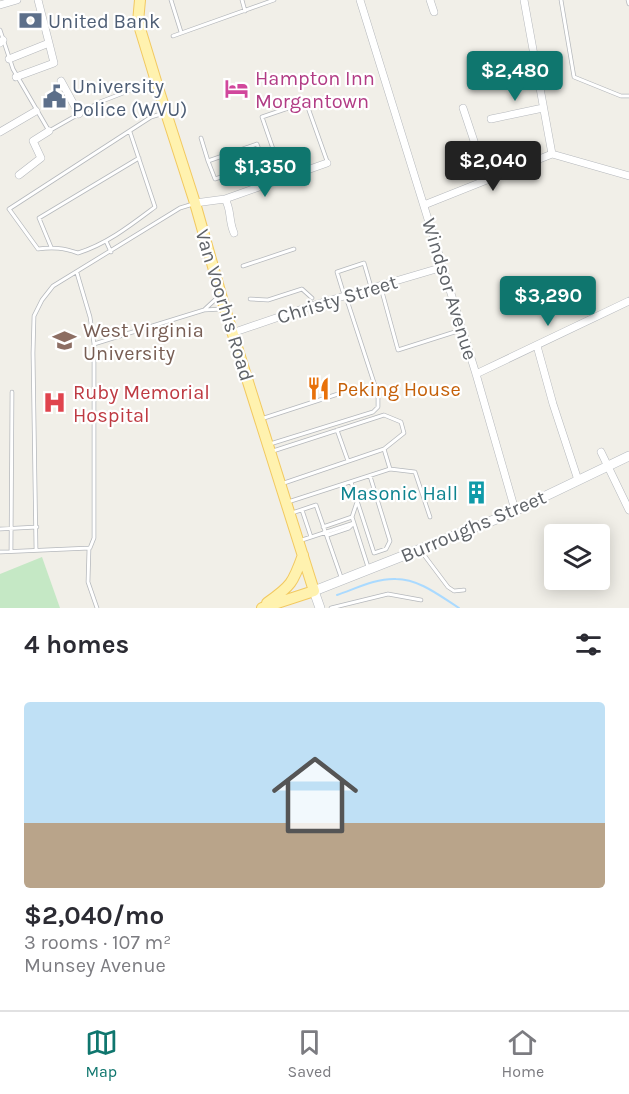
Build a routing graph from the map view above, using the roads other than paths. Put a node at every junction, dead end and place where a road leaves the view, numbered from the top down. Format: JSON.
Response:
{"nodes":[{"id":1,"x":17,"y":0,"type":"edge"},
{"id":2,"x":38,"y":0,"type":"edge"},
{"id":3,"x":140,"y":0,"type":"edge"},
{"id":4,"x":171,"y":0,"type":"edge"},
{"id":5,"x":242,"y":0,"type":"edge"},
{"id":6,"x":274,"y":0,"type":"edge"},
{"id":7,"x":360,"y":0,"type":"edge"},
{"id":8,"x":430,"y":0,"type":"edge"},
{"id":9,"x":524,"y":0,"type":"edge"},
{"id":10,"x":561,"y":0,"type":"edge"},
{"id":11,"x":260,"y":2,"type":"edge"},
{"id":12,"x":0,"y":5,"type":"edge"},
{"id":13,"x":245,"y":11,"type":"junction"},
{"id":14,"x":434,"y":12,"type":"dead end"},
{"id":15,"x":0,"y":30,"type":"edge"},
{"id":16,"x":181,"y":33,"type":"junction"},
{"id":17,"x":173,"y":36,"type":"dead end"},
{"id":18,"x":2,"y":42,"type":"edge"},
{"id":19,"x":49,"y":43,"type":"junction"},
{"id":20,"x":9,"y":59,"type":"junction"},
{"id":21,"x":16,"y":77,"type":"junction"},
{"id":22,"x":62,"y":81,"type":"dead end"},
{"id":23,"x":156,"y":81,"type":"junction"},
{"id":24,"x":629,"y":96,"type":"edge"},
{"id":25,"x":463,"y":108,"type":"dead end"},
{"id":26,"x":543,"y":108,"type":"junction"},
{"id":27,"x":36,"y":111,"type":"junction"},
{"id":28,"x":166,"y":112,"type":"junction"},
{"id":29,"x":79,"y":114,"type":"junction"},
{"id":30,"x":491,"y":119,"type":"dead end"},
{"id":31,"x":49,"y":131,"type":"junction"},
{"id":32,"x":0,"y":132,"type":"edge"},
{"id":33,"x":130,"y":132,"type":"junction"},
{"id":34,"x":201,"y":138,"type":"dead end"},
{"id":35,"x":552,"y":154,"type":"junction"},
{"id":36,"x":139,"y":158,"type":"junction"},
{"id":37,"x":208,"y":161,"type":"junction"},
{"id":38,"x":264,"y":162,"type":"junction"},
{"id":39,"x":327,"y":163,"type":"joint"},
{"id":40,"x":304,"y":171,"type":"junction"},
{"id":41,"x":19,"y":175,"type":"dead end"},
{"id":42,"x":629,"y":176,"type":"edge"},
{"id":43,"x":283,"y":178,"type":"junction"},
{"id":44,"x":307,"y":179,"type":"dead end"},
{"id":45,"x":487,"y":180,"type":"junction"},
{"id":46,"x":272,"y":182,"type":"junction"},
{"id":47,"x":225,"y":199,"type":"junction"},
{"id":48,"x":195,"y":203,"type":"junction"},
{"id":49,"x":424,"y":205,"type":"junction"},
{"id":50,"x":234,"y":233,"type":"dead end"},
{"id":51,"x":106,"y":241,"type":"junction"},
{"id":52,"x":51,"y":247,"type":"junction"},
{"id":53,"x":294,"y":249,"type":"dead end"},
{"id":54,"x":111,"y":252,"type":"junction"},
{"id":55,"x":243,"y":266,"type":"dead end"},
{"id":56,"x":443,"y":267,"type":"junction"},
{"id":57,"x":77,"y":273,"type":"junction"},
{"id":58,"x":380,"y":286,"type":"junction"},
{"id":59,"x":371,"y":288,"type":"junction"},
{"id":60,"x":220,"y":295,"type":"junction"},
{"id":61,"x":345,"y":296,"type":"junction"},
{"id":62,"x":312,"y":298,"type":"dead end"},
{"id":63,"x":250,"y":299,"type":"dead end"},
{"id":64,"x":629,"y":301,"type":"edge"},
{"id":65,"x":225,"y":309,"type":"junction"},
{"id":66,"x":204,"y":310,"type":"junction"},
{"id":67,"x":462,"y":329,"type":"junction"},
{"id":68,"x":232,"y":333,"type":"junction"},
{"id":69,"x":94,"y":344,"type":"junction"},
{"id":70,"x":537,"y":346,"type":"junction"},
{"id":71,"x":476,"y":374,"type":"junction"},
{"id":72,"x":12,"y":392,"type":"dead end"},
{"id":73,"x":338,"y":394,"type":"dead end"},
{"id":74,"x":260,"y":419,"type":"junction"},
{"id":75,"x":337,"y":430,"type":"junction"},
{"id":76,"x":269,"y":448,"type":"junction"},
{"id":77,"x":384,"y":449,"type":"junction"},
{"id":78,"x":601,"y":452,"type":"dead end"},
{"id":79,"x":629,"y":456,"type":"edge"},
{"id":80,"x":348,"y":462,"type":"junction"},
{"id":81,"x":608,"y":466,"type":"junction"},
{"id":82,"x":390,"y":469,"type":"junction"},
{"id":83,"x":370,"y":476,"type":"junction"},
{"id":84,"x":578,"y":480,"type":"junction"},
{"id":85,"x":351,"y":482,"type":"junction"},
{"id":86,"x":280,"y":484,"type":"junction"},
{"id":87,"x":357,"y":502,"type":"junction"},
{"id":88,"x":288,"y":508,"type":"junction"},
{"id":89,"x":302,"y":510,"type":"junction"},
{"id":90,"x":515,"y":510,"type":"junction"},
{"id":91,"x":629,"y":510,"type":"edge"},
{"id":92,"x":352,"y":517,"type":"junction"},
{"id":93,"x":430,"y":517,"type":"dead end"},
{"id":94,"x":354,"y":523,"type":"junction"},
{"id":95,"x":37,"y":527,"type":"junction"},
{"id":96,"x":323,"y":527,"type":"junction"},
{"id":97,"x":0,"y":529,"type":"edge"},
{"id":98,"x":11,"y":529,"type":"junction"},
{"id":99,"x":324,"y":532,"type":"junction"},
{"id":100,"x":311,"y":537,"type":"junction"},
{"id":101,"x":299,"y":541,"type":"junction"},
{"id":102,"x":90,"y":548,"type":"junction"},
{"id":103,"x":36,"y":549,"type":"junction"},
{"id":104,"x":420,"y":549,"type":"junction"},
{"id":105,"x":11,"y":551,"type":"junction"},
{"id":106,"x":0,"y":552,"type":"edge"},
{"id":107,"x":303,"y":555,"type":"junction"},
{"id":108,"x":369,"y":569,"type":"junction"},
{"id":109,"x":342,"y":580,"type":"junction"},
{"id":110,"x":464,"y":590,"type":"dead end"},
{"id":111,"x":314,"y":591,"type":"junction"},
{"id":112,"x":421,"y":600,"type":"dead end"},
{"id":113,"x":347,"y":606,"type":"edge"},
{"id":114,"x":97,"y":608,"type":"edge"},
{"id":115,"x":261,"y":608,"type":"edge"},
{"id":116,"x":320,"y":608,"type":"edge"},
{"id":117,"x":331,"y":608,"type":"edge"}],
"edges":[{"from":1,"to":12,"type":"street"},
{"from":2,"to":19,"type":"street"},
{"from":3,"to":23,"type":"main road","name":"Van Voorhis Road"},
{"from":4,"to":16,"type":"lane"},
{"from":5,"to":13,"type":"lane"},
{"from":6,"to":11,"type":"lane"},
{"from":7,"to":49,"type":"street","name":"Windsor Avenue"},
{"from":8,"to":14,"type":"street"},
{"from":9,"to":26,"type":"street"},
{"from":10,"to":24,"type":"lane"},
{"from":11,"to":13,"type":"lane"},
{"from":13,"to":16,"type":"lane"},
{"from":15,"to":18,"type":"lane"},
{"from":16,"to":17,"type":"lane"},
{"from":18,"to":20,"type":"lane"},
{"from":19,"to":20,"type":"street"},
{"from":19,"to":21,"type":"street"},
{"from":20,"to":21,"type":"lane"},
{"from":21,"to":27,"type":"lane"},
{"from":22,"to":29,"type":"street"},
{"from":23,"to":28,"type":"main road","name":"Van Voorhis Road"},
{"from":23,"to":29,"type":"lane"},
{"from":25,"to":45,"type":"street"},
{"from":26,"to":30,"type":"street"},
{"from":26,"to":35,"type":"street"},
{"from":27,"to":31,"type":"lane"},
{"from":27,"to":32,"type":"street"},
{"from":28,"to":33,"type":"lane"},
{"from":28,"to":48,"type":"main road","name":"Van Voorhis Road"},
{"from":29,"to":31,"type":"lane"},
{"from":31,"to":41,"type":"street"},
{"from":33,"to":36,"type":"lane"},
{"from":33,"to":52,"type":"lane"},
{"from":34,"to":37,"type":"lane"},
{"from":35,"to":42,"type":"street"},
{"from":35,"to":45,"type":"street"},
{"from":36,"to":51,"type":"lane"},
{"from":36,"to":52,"type":"lane"},
{"from":37,"to":38,"type":"lane"},
{"from":37,"to":38,"type":"lane"},
{"from":38,"to":46,"type":"lane"},
{"from":39,"to":40,"type":"street"},
{"from":39,"to":43,"type":"lane"},
{"from":40,"to":43,"type":"street"},
{"from":40,"to":44,"type":"street"},
{"from":43,"to":46,"type":"street"},
{"from":45,"to":49,"type":"street"},
{"from":46,"to":47,"type":"street"},
{"from":47,"to":48,"type":"street"},
{"from":47,"to":50,"type":"street"},
{"from":48,"to":54,"type":"lane"},
{"from":48,"to":60,"type":"main road","name":"Van Voorhis Road"},
{"from":49,"to":56,"type":"street","name":"Windsor Avenue"},
{"from":51,"to":52,"type":"lane"},
{"from":51,"to":54,"type":"lane"},
{"from":53,"to":55,"type":"lane"},
{"from":54,"to":57,"type":"lane"},
{"from":56,"to":58,"type":"street","name":"Christy Street"},
{"from":56,"to":67,"type":"street","name":"Windsor Avenue"},
{"from":57,"to":69,"type":"lane"},
{"from":57,"to":95,"type":"lane"},
{"from":58,"to":59,"type":"street","name":"Christy Street"},
{"from":58,"to":67,"type":"lane"},
{"from":59,"to":61,"type":"street","name":"Christy Street"},
{"from":59,"to":61,"type":"lane"},
{"from":60,"to":65,"type":"main road","name":"Van Voorhis Road"},
{"from":60,"to":66,"type":"lane"},
{"from":61,"to":68,"type":"street","name":"Christy Street"},
{"from":61,"to":76,"type":"lane"},
{"from":62,"to":63,"type":"lane"},
{"from":64,"to":70,"type":"street"},
{"from":65,"to":66,"type":"lane"},
{"from":65,"to":68,"type":"main road","name":"Van Voorhis Road"},
{"from":66,"to":69,"type":"lane"},
{"from":67,"to":71,"type":"street","name":"Windsor Avenue"},
{"from":68,"to":74,"type":"main road","name":"Van Voorhis Road"},
{"from":69,"to":102,"type":"lane"},
{"from":70,"to":71,"type":"street"},
{"from":70,"to":84,"type":"street"},
{"from":71,"to":90,"type":"street","name":"Windsor Avenue"},
{"from":72,"to":98,"type":"lane"},
{"from":73,"to":74,"type":"lane"},
{"from":74,"to":76,"type":"main road","name":"Van Voorhis Road"},
{"from":75,"to":76,"type":"lane"},
{"from":75,"to":77,"type":"lane"},
{"from":75,"to":80,"type":"lane"},
{"from":76,"to":86,"type":"main road","name":"Van Voorhis Road"},
{"from":77,"to":80,"type":"lane"},
{"from":77,"to":82,"type":"lane"},
{"from":78,"to":81,"type":"street"},
{"from":79,"to":81,"type":"street","name":"Burroughs Street"},
{"from":80,"to":86,"type":"lane"},
{"from":81,"to":84,"type":"street","name":"Burroughs Street"},
{"from":81,"to":91,"type":"street"},
{"from":82,"to":83,"type":"lane"},
{"from":82,"to":93,"type":"lane"},
{"from":83,"to":85,"type":"lane"},
{"from":83,"to":87,"type":"lane"},
{"from":84,"to":90,"type":"street","name":"Burroughs Street"},
{"from":85,"to":87,"type":"lane"},
{"from":85,"to":88,"type":"lane"},
{"from":86,"to":88,"type":"main road","name":"Van Voorhis Road"},
{"from":87,"to":92,"type":"lane"},
{"from":88,"to":89,"type":"lane"},
{"from":88,"to":101,"type":"main road","name":"Van Voorhis Road"},
{"from":89,"to":96,"type":"lane"},
{"from":89,"to":100,"type":"lane"},
{"from":90,"to":104,"type":"street","name":"Burroughs Street"},
{"from":92,"to":94,"type":"lane"},
{"from":92,"to":96,"type":"lane"},
{"from":94,"to":99,"type":"lane"},
{"from":94,"to":108,"type":"lane"},
{"from":95,"to":98,"type":"lane"},
{"from":95,"to":103,"type":"lane"},
{"from":96,"to":99,"type":"lane"},
{"from":97,"to":98,"type":"lane"},
{"from":98,"to":105,"type":"lane"},
{"from":99,"to":100,"type":"lane"},
{"from":99,"to":109,"type":"lane"},
{"from":100,"to":101,"type":"lane"},
{"from":101,"to":107,"type":"main road","name":"Van Voorhis Road"},
{"from":102,"to":103,"type":"lane"},
{"from":102,"to":114,"type":"lane"},
{"from":103,"to":105,"type":"lane"},
{"from":104,"to":108,"type":"street","name":"Burroughs Street"},
{"from":104,"to":110,"type":"lane"},
{"from":105,"to":106,"type":"lane"},
{"from":107,"to":111,"type":"main road","name":"Van Voorhis Road"},
{"from":107,"to":115,"type":"main road"},
{"from":108,"to":109,"type":"street","name":"Burroughs Street"},
{"from":109,"to":111,"type":"street","name":"Burroughs Street"},
{"from":111,"to":115,"type":"main road"},
{"from":111,"to":116,"type":"street","name":"Van Voorhis Road"},
{"from":112,"to":113,"type":"lane"},
{"from":113,"to":117,"type":"lane"}]}
